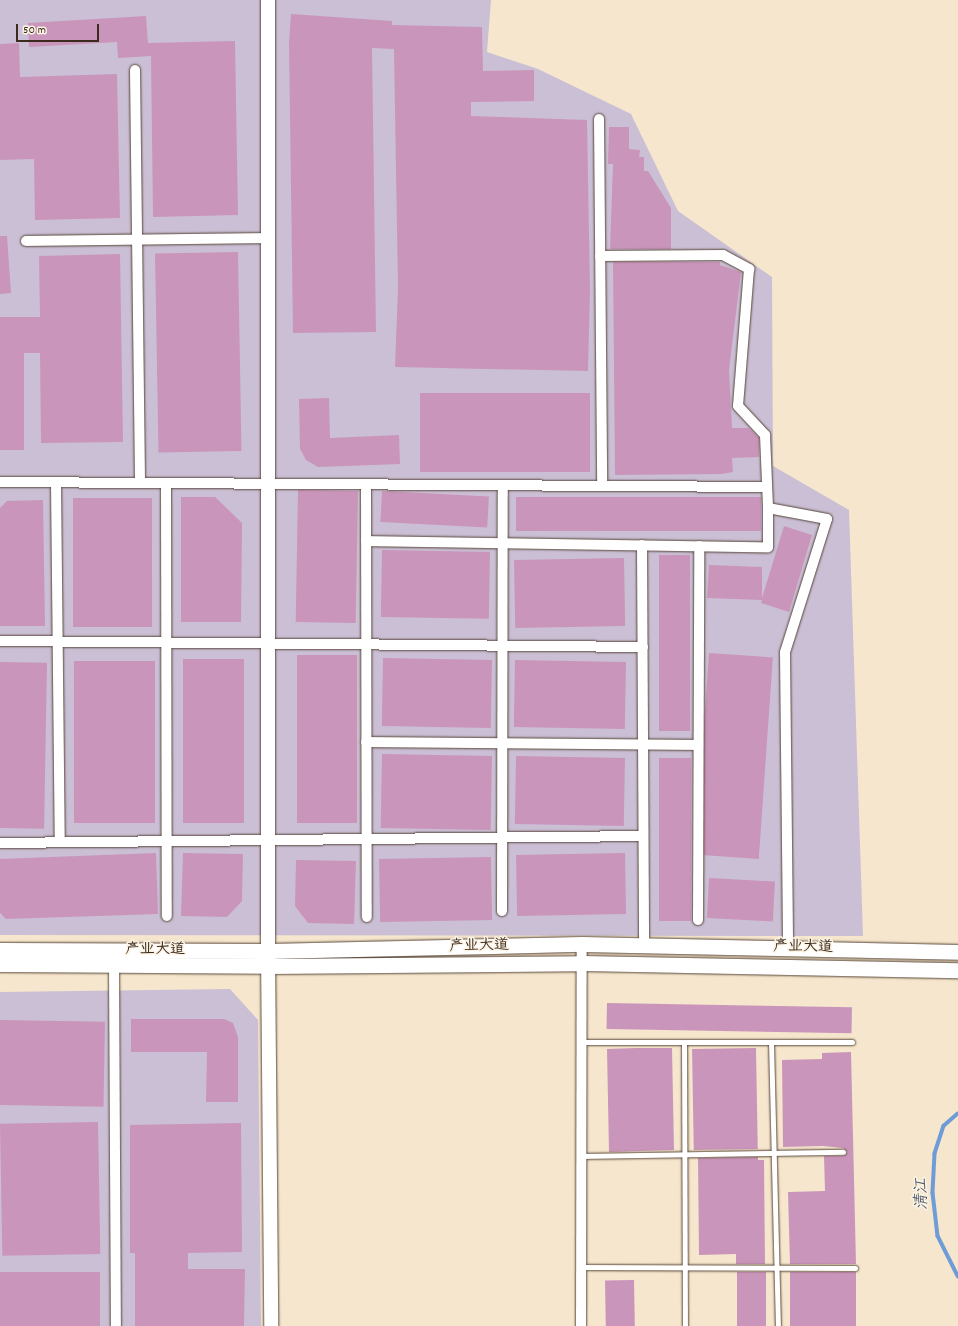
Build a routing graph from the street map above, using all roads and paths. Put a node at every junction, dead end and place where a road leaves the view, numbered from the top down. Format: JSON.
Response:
{"nodes":[{"id":1,"x":268,"y":0,"type":"edge"},
{"id":2,"x":135,"y":70,"type":"dead end"},
{"id":3,"x":599,"y":119,"type":"dead end"},
{"id":4,"x":268,"y":238,"type":"junction"},
{"id":5,"x":137,"y":240,"type":"junction"},
{"id":6,"x":26,"y":241,"type":"dead end"},
{"id":7,"x":600,"y":256,"type":"junction"},
{"id":8,"x":0,"y":482,"type":"edge"},
{"id":9,"x":56,"y":483,"type":"junction"},
{"id":10,"x":140,"y":483,"type":"junction"},
{"id":11,"x":166,"y":483,"type":"junction"},
{"id":12,"x":268,"y":484,"type":"junction"},
{"id":13,"x":366,"y":485,"type":"junction"},
{"id":14,"x":502,"y":486,"type":"junction"},
{"id":15,"x":602,"y":486,"type":"junction"},
{"id":16,"x":767,"y":487,"type":"junction"},
{"id":17,"x":768,"y":508,"type":"junction"},
{"id":18,"x":366,"y":541,"type":"junction"},
{"id":19,"x":502,"y":542,"type":"junction"},
{"id":20,"x":642,"y":545,"type":"junction"},
{"id":21,"x":699,"y":546,"type":"junction"},
{"id":22,"x":0,"y":641,"type":"edge"},
{"id":23,"x":58,"y":641,"type":"junction"},
{"id":24,"x":166,"y":642,"type":"junction"},
{"id":25,"x":268,"y":643,"type":"junction"},
{"id":26,"x":366,"y":644,"type":"junction"},
{"id":27,"x":502,"y":646,"type":"junction"},
{"id":28,"x":643,"y":647,"type":"junction"},
{"id":29,"x":366,"y":742,"type":"junction"},
{"id":30,"x":502,"y":744,"type":"junction"},
{"id":31,"x":643,"y":745,"type":"junction"},
{"id":32,"x":698,"y":746,"type":"junction"},
{"id":33,"x":643,"y":836,"type":"junction"},
{"id":34,"x":502,"y":838,"type":"junction"},
{"id":35,"x":367,"y":839,"type":"junction"},
{"id":36,"x":268,"y":840,"type":"junction"},
{"id":37,"x":167,"y":841,"type":"junction"},
{"id":38,"x":60,"y":842,"type":"junction"},
{"id":39,"x":0,"y":843,"type":"edge"},
{"id":40,"x":502,"y":911,"type":"dead end"},
{"id":41,"x":167,"y":916,"type":"dead end"},
{"id":42,"x":367,"y":917,"type":"dead end"},
{"id":43,"x":698,"y":920,"type":"dead end"},
{"id":44,"x":582,"y":944,"type":"junction"},
{"id":45,"x":644,"y":945,"type":"junction"},
{"id":46,"x":788,"y":947,"type":"junction"},
{"id":47,"x":0,"y":950,"type":"edge"},
{"id":48,"x":268,"y":951,"type":"junction"},
{"id":49,"x":958,"y":952,"type":"edge"},
{"id":50,"x":582,"y":963,"type":"junction"},
{"id":51,"x":0,"y":964,"type":"edge"},
{"id":52,"x":114,"y":965,"type":"junction"},
{"id":53,"x":268,"y":966,"type":"junction"},
{"id":54,"x":958,"y":970,"type":"edge"},
{"id":55,"x":582,"y":1042,"type":"junction"},
{"id":56,"x":684,"y":1042,"type":"junction"},
{"id":57,"x":771,"y":1042,"type":"junction"},
{"id":58,"x":852,"y":1042,"type":"dead end"},
{"id":59,"x":843,"y":1152,"type":"dead end"},
{"id":60,"x":773,"y":1153,"type":"junction"},
{"id":61,"x":685,"y":1154,"type":"junction"},
{"id":62,"x":582,"y":1156,"type":"junction"},
{"id":63,"x":581,"y":1268,"type":"junction"},
{"id":64,"x":685,"y":1268,"type":"junction"},
{"id":65,"x":777,"y":1268,"type":"junction"},
{"id":66,"x":855,"y":1268,"type":"dead end"},
{"id":67,"x":116,"y":1326,"type":"edge"},
{"id":68,"x":271,"y":1326,"type":"edge"},
{"id":69,"x":581,"y":1326,"type":"edge"},
{"id":70,"x":685,"y":1326,"type":"edge"},
{"id":71,"x":778,"y":1326,"type":"edge"}],
"edges":[{"from":1,"to":4,"type":"street"},
{"from":2,"to":5,"type":"street"},
{"from":3,"to":7,"type":"street"},
{"from":4,"to":5,"type":"street"},
{"from":4,"to":12,"type":"street"},
{"from":5,"to":6,"type":"street"},
{"from":5,"to":10,"type":"street"},
{"from":7,"to":15,"type":"street"},
{"from":7,"to":16,"type":"street"},
{"from":8,"to":9,"type":"street"},
{"from":9,"to":10,"type":"street"},
{"from":9,"to":23,"type":"street"},
{"from":10,"to":11,"type":"street"},
{"from":11,"to":12,"type":"street"},
{"from":11,"to":24,"type":"street"},
{"from":12,"to":13,"type":"street"},
{"from":12,"to":25,"type":"street"},
{"from":13,"to":14,"type":"street"},
{"from":13,"to":18,"type":"street"},
{"from":14,"to":15,"type":"street"},
{"from":14,"to":19,"type":"street"},
{"from":15,"to":16,"type":"street"},
{"from":16,"to":17,"type":"street"},
{"from":17,"to":21,"type":"street"},
{"from":17,"to":46,"type":"street"},
{"from":18,"to":19,"type":"street"},
{"from":18,"to":26,"type":"street"},
{"from":19,"to":20,"type":"street"},
{"from":19,"to":27,"type":"street"},
{"from":20,"to":21,"type":"street"},
{"from":20,"to":28,"type":"street"},
{"from":21,"to":32,"type":"street"},
{"from":22,"to":23,"type":"street"},
{"from":23,"to":24,"type":"street"},
{"from":23,"to":38,"type":"street"},
{"from":24,"to":25,"type":"street"},
{"from":24,"to":37,"type":"street"},
{"from":25,"to":26,"type":"street"},
{"from":25,"to":36,"type":"street"},
{"from":26,"to":27,"type":"street"},
{"from":26,"to":29,"type":"street"},
{"from":27,"to":28,"type":"street"},
{"from":27,"to":30,"type":"street"},
{"from":28,"to":31,"type":"street"},
{"from":29,"to":30,"type":"street"},
{"from":29,"to":35,"type":"street"},
{"from":30,"to":31,"type":"street"},
{"from":30,"to":34,"type":"street"},
{"from":31,"to":32,"type":"street"},
{"from":31,"to":33,"type":"street"},
{"from":32,"to":43,"type":"street"},
{"from":33,"to":34,"type":"street"},
{"from":33,"to":45,"type":"street"},
{"from":34,"to":35,"type":"street"},
{"from":34,"to":40,"type":"street"},
{"from":35,"to":36,"type":"street"},
{"from":35,"to":42,"type":"street"},
{"from":36,"to":37,"type":"street"},
{"from":36,"to":48,"type":"street"},
{"from":37,"to":38,"type":"street"},
{"from":37,"to":41,"type":"street"},
{"from":38,"to":39,"type":"street"},
{"from":44,"to":45,"type":"main road","name":"产业大道"},
{"from":44,"to":48,"type":"main road","name":"产业大道"},
{"from":44,"to":50,"type":"street"},
{"from":45,"to":46,"type":"main road","name":"产业大道"},
{"from":46,"to":49,"type":"main road","name":"产业大道"},
{"from":47,"to":48,"type":"main road","name":"产业大道"},
{"from":48,"to":53,"type":"street"},
{"from":50,"to":53,"type":"main road","name":"产业大道"},
{"from":50,"to":54,"type":"main road","name":"产业大道"},
{"from":50,"to":55,"type":"street"},
{"from":51,"to":52,"type":"main road","name":"产业大道"},
{"from":52,"to":53,"type":"main road","name":"产业大道"},
{"from":52,"to":67,"type":"street"},
{"from":53,"to":68,"type":"street"},
{"from":55,"to":56,"type":"lane"},
{"from":55,"to":62,"type":"street"},
{"from":56,"to":57,"type":"lane"},
{"from":56,"to":61,"type":"lane"},
{"from":57,"to":58,"type":"lane"},
{"from":57,"to":60,"type":"lane"},
{"from":59,"to":60,"type":"lane"},
{"from":60,"to":61,"type":"lane"},
{"from":60,"to":65,"type":"lane"},
{"from":61,"to":62,"type":"lane"},
{"from":61,"to":64,"type":"lane"},
{"from":62,"to":63,"type":"street"},
{"from":63,"to":64,"type":"lane"},
{"from":63,"to":69,"type":"street"},
{"from":64,"to":65,"type":"lane"},
{"from":64,"to":70,"type":"lane"},
{"from":65,"to":66,"type":"lane"},
{"from":65,"to":71,"type":"lane"}]}
